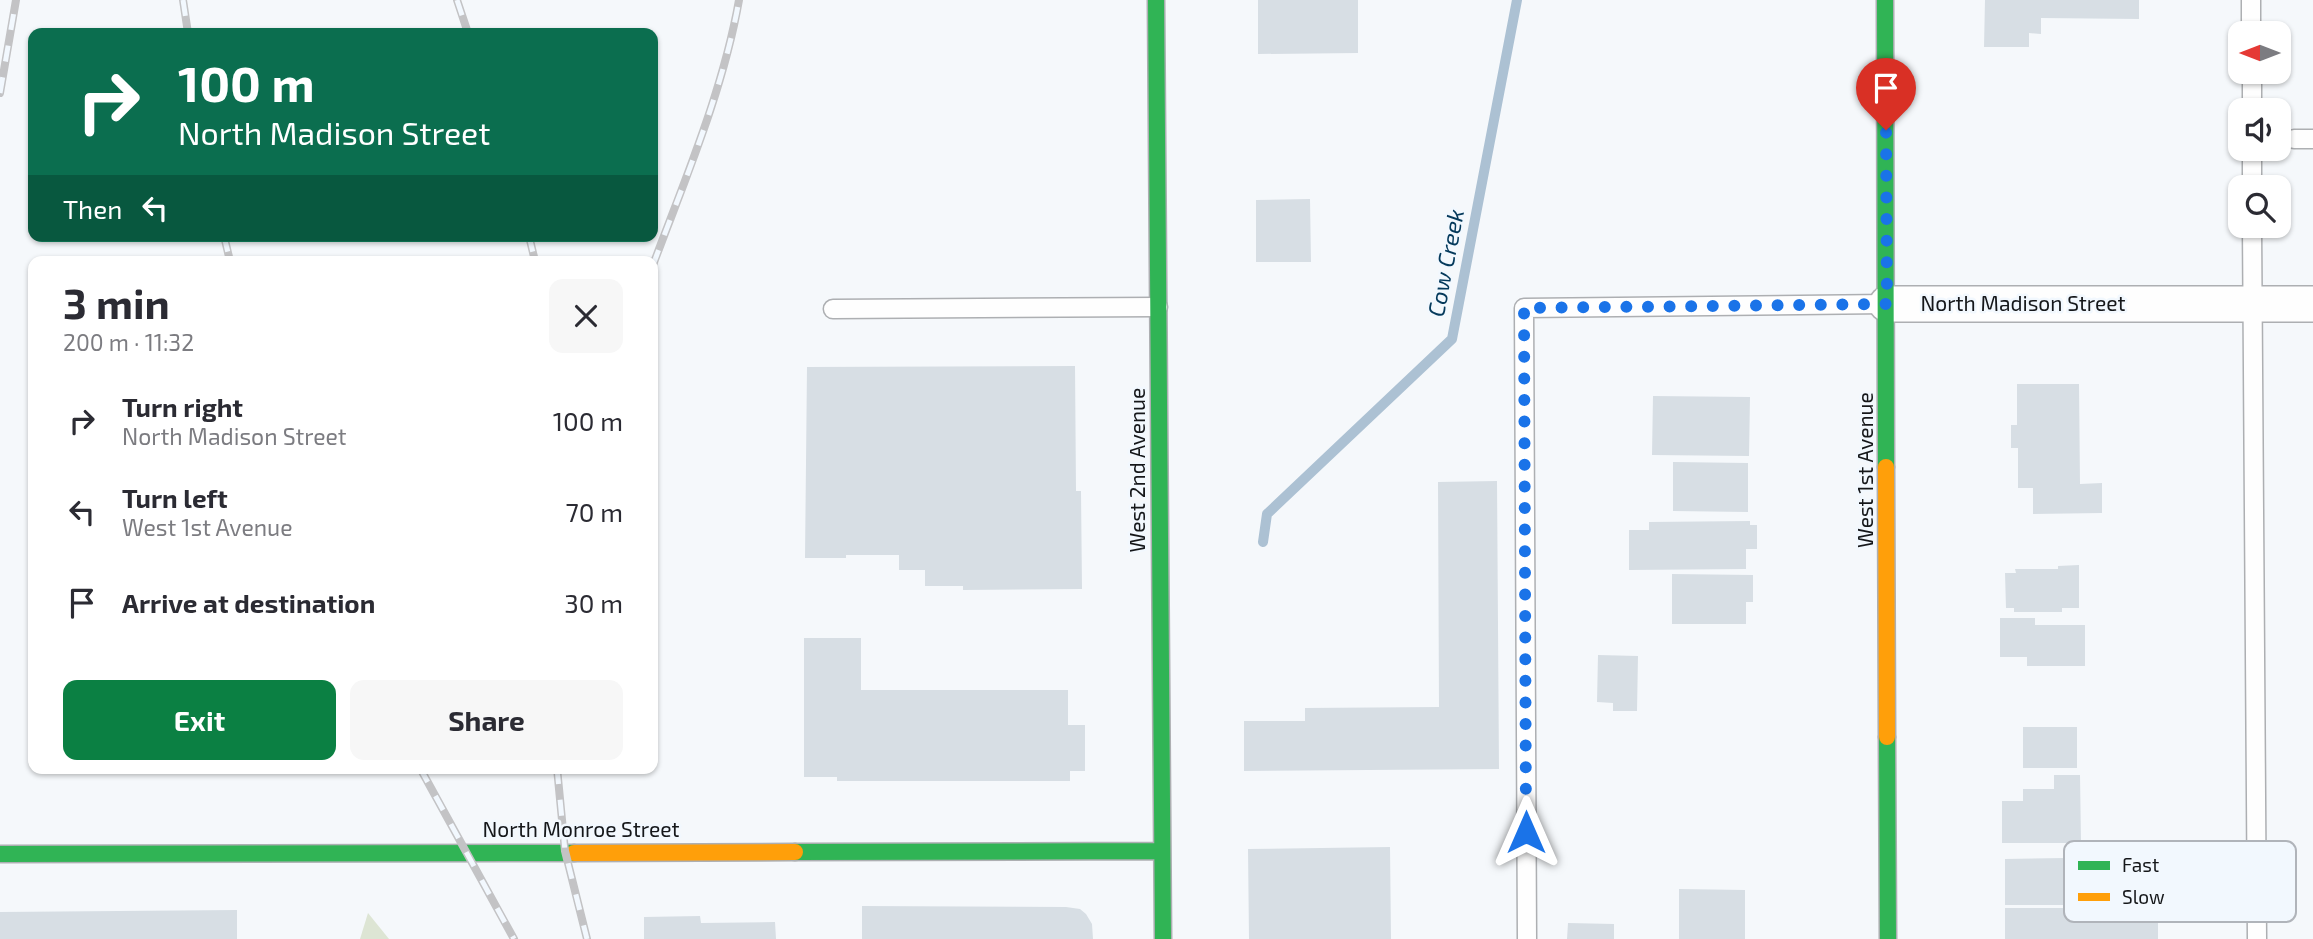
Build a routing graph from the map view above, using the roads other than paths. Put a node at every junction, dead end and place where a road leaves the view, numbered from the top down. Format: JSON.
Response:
{"nodes":[{"id":1,"x":1156,"y":0,"type":"edge"},
{"id":2,"x":1885,"y":0,"type":"edge"},
{"id":3,"x":2251,"y":0,"type":"edge"},
{"id":4,"x":2252,"y":21,"type":"edge"},
{"id":5,"x":2294,"y":139,"type":"dead end"},
{"id":6,"x":2313,"y":139,"type":"edge"},
{"id":7,"x":2252,"y":238,"type":"edge"},
{"id":8,"x":1887,"y":304,"type":"junction"},
{"id":9,"x":2253,"y":304,"type":"junction"},
{"id":10,"x":2313,"y":304,"type":"edge"},
{"id":11,"x":1158,"y":307,"type":"junction"},
{"id":12,"x":833,"y":309,"type":"dead end"},
{"id":13,"x":2256,"y":841,"type":"edge"},
{"id":14,"x":1162,"y":851,"type":"junction"},
{"id":15,"x":0,"y":854,"type":"edge"},
{"id":16,"x":1163,"y":939,"type":"edge"},
{"id":17,"x":1527,"y":939,"type":"edge"},
{"id":18,"x":1888,"y":939,"type":"edge"}],
"edges":[{"from":1,"to":11,"type":"street","name":"West 2nd Avenue"},
{"from":2,"to":8,"type":"street","name":"West 1st Avenue"},
{"from":3,"to":4,"type":"lane"},
{"from":5,"to":6,"type":"lane"},
{"from":7,"to":9,"type":"lane"},
{"from":8,"to":9,"type":"street","name":"North Madison Street"},
{"from":8,"to":17,"type":"lane","name":"North Madison Street"},
{"from":8,"to":18,"type":"street","name":"West 1st Avenue"},
{"from":9,"to":10,"type":"street","name":"North Madison Street"},
{"from":9,"to":13,"type":"lane"},
{"from":11,"to":12,"type":"lane"},
{"from":11,"to":14,"type":"street","name":"West 2nd Avenue"},
{"from":14,"to":15,"type":"street","name":"North Monroe Street"},
{"from":14,"to":16,"type":"street","name":"West 2nd Avenue"}]}
